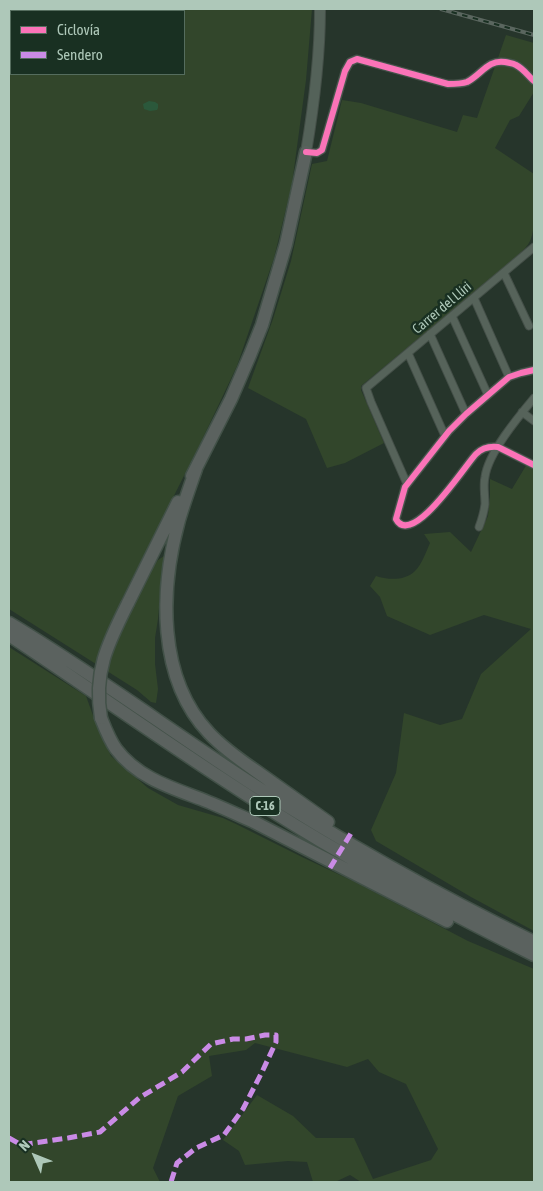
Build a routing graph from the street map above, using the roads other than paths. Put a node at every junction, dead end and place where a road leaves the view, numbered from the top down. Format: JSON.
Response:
{"nodes":[{"id":1,"x":320,"y":9,"type":"edge"},
{"id":2,"x":534,"y":81,"type":"edge"},
{"id":3,"x":306,"y":152,"type":"junction"},
{"id":4,"x":534,"y":241,"type":"edge"},
{"id":5,"x":534,"y":248,"type":"edge"},
{"id":6,"x":504,"y":273,"type":"junction"},
{"id":7,"x":474,"y":298,"type":"junction"},
{"id":8,"x":452,"y":316,"type":"junction"},
{"id":9,"x":529,"y":326,"type":"dead end"},
{"id":10,"x":430,"y":334,"type":"junction"},
{"id":11,"x":408,"y":353,"type":"junction"},
{"id":12,"x":534,"y":370,"type":"edge"},
{"id":13,"x":509,"y":377,"type":"junction"},
{"id":14,"x":488,"y":395,"type":"junction"},
{"id":15,"x":534,"y":398,"type":"edge"},
{"id":16,"x":522,"y":412,"type":"junction"},
{"id":17,"x":466,"y":414,"type":"junction"},
{"id":18,"x":534,"y":421,"type":"edge"},
{"id":19,"x":445,"y":436,"type":"junction"},
{"id":20,"x":498,"y":447,"type":"junction"},
{"id":21,"x":534,"y":465,"type":"edge"},
{"id":22,"x":196,"y":470,"type":"junction"},
{"id":23,"x":407,"y":484,"type":"junction"},
{"id":24,"x":479,"y":527,"type":"dead end"},
{"id":25,"x":9,"y":622,"type":"edge"},
{"id":26,"x":9,"y":635,"type":"edge"},
{"id":27,"x":402,"y":873,"type":"junction"},
{"id":28,"x":534,"y":942,"type":"edge"},
{"id":29,"x":534,"y":955,"type":"edge"},
{"id":30,"x":534,"y":963,"type":"edge"}],
"edges":[{"from":1,"to":3,"type":"main road"},
{"from":2,"to":3,"type":"street"},
{"from":3,"to":22,"type":"highway"},
{"from":4,"to":5,"type":"street"},
{"from":5,"to":6,"type":"street","name":"Carrer del Lliri"},
{"from":6,"to":7,"type":"street","name":"Carrer del Lliri"},
{"from":6,"to":9,"type":"street"},
{"from":7,"to":8,"type":"street","name":"Carrer del Lliri"},
{"from":7,"to":13,"type":"street"},
{"from":8,"to":10,"type":"street","name":"Carrer del Lliri"},
{"from":8,"to":14,"type":"street"},
{"from":10,"to":11,"type":"street","name":"Carrer del Lliri"},
{"from":10,"to":17,"type":"street"},
{"from":11,"to":19,"type":"street"},
{"from":11,"to":23,"type":"street","name":"Carrer del Lliri"},
{"from":12,"to":13,"type":"street"},
{"from":13,"to":14,"type":"street"},
{"from":14,"to":17,"type":"street"},
{"from":15,"to":16,"type":"street"},
{"from":16,"to":18,"type":"street"},
{"from":16,"to":20,"type":"street"},
{"from":17,"to":19,"type":"street"},
{"from":19,"to":23,"type":"street"},
{"from":20,"to":21,"type":"street"},
{"from":20,"to":23,"type":"street"},
{"from":20,"to":24,"type":"street"},
{"from":22,"to":27,"type":"highway"},
{"from":22,"to":30,"type":"highway","bridge":true},
{"from":25,"to":27,"type":"highway","number":"C-16"},
{"from":26,"to":29,"type":"highway","number":"C-16"},
{"from":27,"to":28,"type":"highway","number":"C-16"}]}
